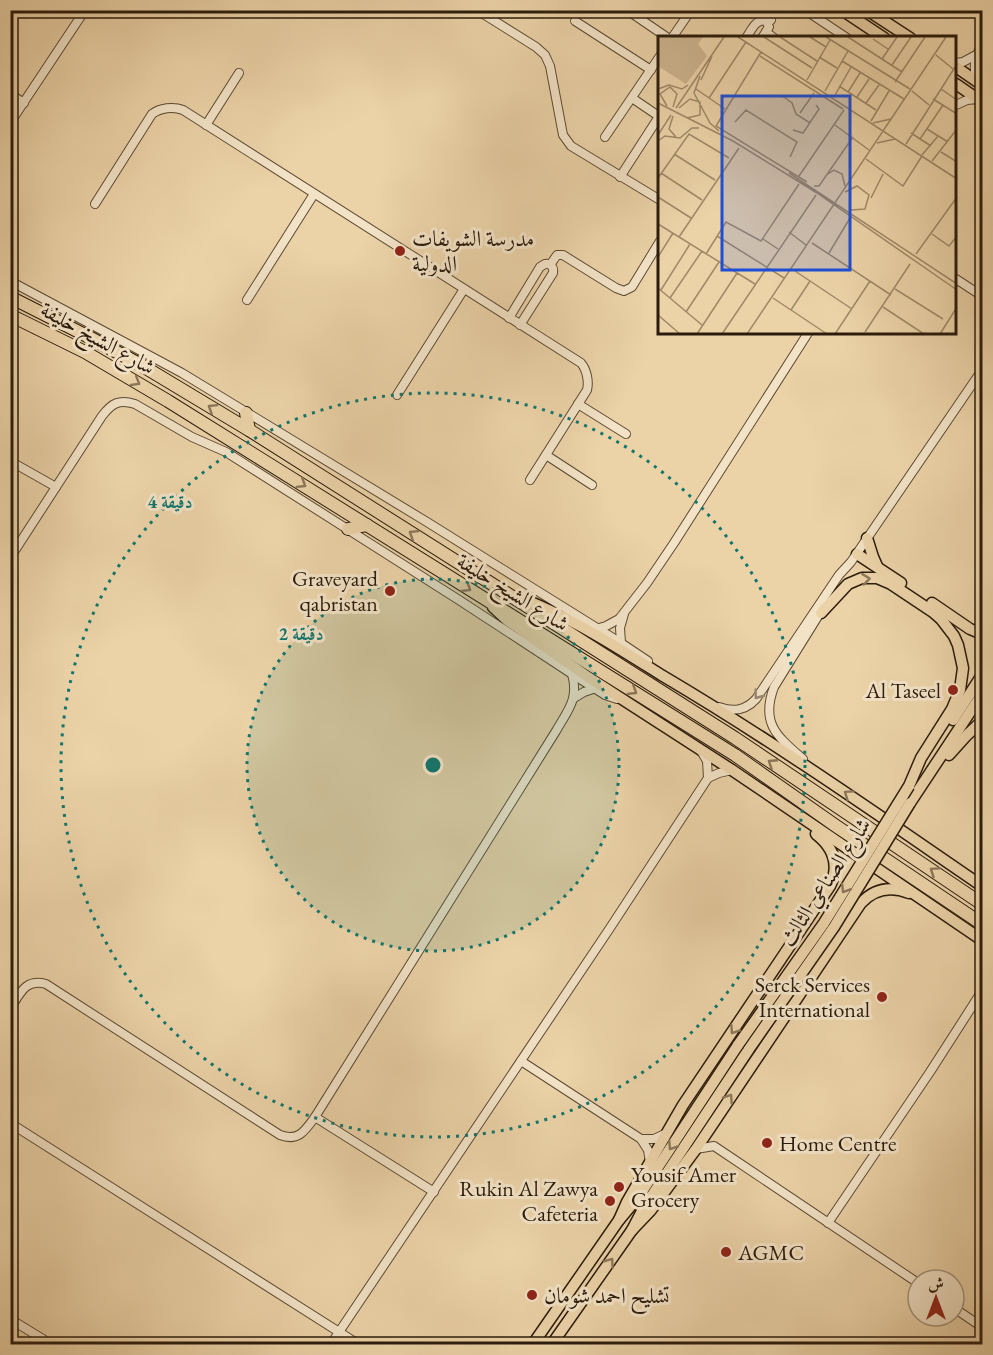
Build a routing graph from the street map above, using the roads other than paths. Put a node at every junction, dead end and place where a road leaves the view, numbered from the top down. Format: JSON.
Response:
{"nodes":[{"id":1,"x":85,"y":10,"type":"edge"},
{"id":2,"x":477,"y":10,"type":"edge"},
{"id":3,"x":627,"y":10,"type":"edge"},
{"id":4,"x":691,"y":10,"type":"edge"},
{"id":5,"x":756,"y":10,"type":"edge"},
{"id":6,"x":777,"y":10,"type":"edge"},
{"id":7,"x":806,"y":10,"type":"edge"},
{"id":8,"x":842,"y":10,"type":"edge"},
{"id":9,"x":868,"y":11,"type":"edge"},
{"id":10,"x":575,"y":21,"type":"dead end"},
{"id":11,"x":863,"y":24,"type":"junction"},
{"id":12,"x":896,"y":29,"type":"junction"},
{"id":13,"x":768,"y":30,"type":"edge"},
{"id":14,"x":667,"y":36,"type":"edge"},
{"id":15,"x":672,"y":36,"type":"edge"},
{"id":16,"x":748,"y":36,"type":"edge"},
{"id":17,"x":844,"y":36,"type":"edge"},
{"id":18,"x":881,"y":36,"type":"edge"},
{"id":19,"x":907,"y":36,"type":"edge"},
{"id":20,"x":982,"y":45,"type":"edge"},
{"id":21,"x":976,"y":55,"type":"junction"},
{"id":22,"x":957,"y":65,"type":"edge"},
{"id":23,"x":957,"y":66,"type":"edge"},
{"id":24,"x":654,"y":69,"type":"edge"},
{"id":25,"x":239,"y":73,"type":"dead end"},
{"id":26,"x":980,"y":83,"type":"edge"},
{"id":27,"x":957,"y":85,"type":"edge"},
{"id":28,"x":10,"y":94,"type":"edge"},
{"id":29,"x":632,"y":98,"type":"junction"},
{"id":30,"x":980,"y":100,"type":"edge"},
{"id":31,"x":24,"y":103,"type":"junction"},
{"id":32,"x":957,"y":104,"type":"edge"},
{"id":33,"x":658,"y":115,"type":"edge"},
{"id":34,"x":658,"y":119,"type":"edge"},
{"id":35,"x":10,"y":123,"type":"edge"},
{"id":36,"x":206,"y":125,"type":"junction"},
{"id":37,"x":605,"y":138,"type":"dead end"},
{"id":38,"x":620,"y":177,"type":"junction"},
{"id":39,"x":314,"y":194,"type":"junction"},
{"id":40,"x":658,"y":199,"type":"edge"},
{"id":41,"x":95,"y":204,"type":"dead end"},
{"id":42,"x":658,"y":244,"type":"edge"},
{"id":43,"x":550,"y":265,"type":"junction"},
{"id":44,"x":957,"y":280,"type":"edge"},
{"id":45,"x":10,"y":281,"type":"edge"},
{"id":46,"x":464,"y":289,"type":"junction"},
{"id":47,"x":526,"y":291,"type":"junction"},
{"id":48,"x":982,"y":296,"type":"edge"},
{"id":49,"x":13,"y":297,"type":"edge"},
{"id":50,"x":537,"y":298,"type":"junction"},
{"id":51,"x":247,"y":300,"type":"dead end"},
{"id":52,"x":10,"y":315,"type":"edge"},
{"id":53,"x":509,"y":318,"type":"junction"},
{"id":54,"x":520,"y":324,"type":"junction"},
{"id":55,"x":807,"y":334,"type":"edge"},
{"id":56,"x":982,"y":370,"type":"edge"},
{"id":57,"x":397,"y":394,"type":"dead end"},
{"id":58,"x":578,"y":404,"type":"junction"},
{"id":59,"x":246,"y":413,"type":"junction"},
{"id":60,"x":249,"y":430,"type":"junction"},
{"id":61,"x":626,"y":434,"type":"dead end"},
{"id":62,"x":546,"y":455,"type":"junction"},
{"id":63,"x":10,"y":461,"type":"edge"},
{"id":64,"x":530,"y":480,"type":"dead end"},
{"id":65,"x":592,"y":485,"type":"dead end"},
{"id":66,"x":56,"y":487,"type":"junction"},
{"id":67,"x":367,"y":525,"type":"junction"},
{"id":68,"x":348,"y":529,"type":"junction"},
{"id":69,"x":867,"y":538,"type":"junction"},
{"id":70,"x":10,"y":558,"type":"edge"},
{"id":71,"x":854,"y":558,"type":"junction"},
{"id":72,"x":878,"y":567,"type":"junction"},
{"id":73,"x":487,"y":600,"type":"junction"},
{"id":74,"x":517,"y":600,"type":"junction"},
{"id":75,"x":821,"y":613,"type":"junction"},
{"id":76,"x":624,"y":614,"type":"junction"},
{"id":77,"x":599,"y":628,"type":"junction"},
{"id":78,"x":982,"y":634,"type":"edge"},
{"id":79,"x":621,"y":643,"type":"junction"},
{"id":80,"x":572,"y":674,"type":"junction"},
{"id":81,"x":661,"y":674,"type":"junction"},
{"id":82,"x":982,"y":675,"type":"edge"},
{"id":83,"x":596,"y":688,"type":"junction"},
{"id":84,"x":982,"y":694,"type":"edge"},
{"id":85,"x":574,"y":698,"type":"junction"},
{"id":86,"x":623,"y":700,"type":"junction"},
{"id":87,"x":713,"y":705,"type":"junction"},
{"id":88,"x":982,"y":721,"type":"edge"},
{"id":89,"x":953,"y":730,"type":"junction"},
{"id":90,"x":701,"y":751,"type":"junction"},
{"id":91,"x":732,"y":770,"type":"junction"},
{"id":92,"x":813,"y":770,"type":"junction"},
{"id":93,"x":708,"y":778,"type":"junction"},
{"id":94,"x":789,"y":810,"type":"junction"},
{"id":95,"x":979,"y":883,"type":"edge"},
{"id":96,"x":927,"y":901,"type":"junction"},
{"id":97,"x":982,"y":904,"type":"edge"},
{"id":98,"x":982,"y":924,"type":"edge"},
{"id":99,"x":982,"y":940,"type":"edge"},
{"id":100,"x":982,"y":991,"type":"edge"},
{"id":101,"x":10,"y":1009,"type":"edge"},
{"id":102,"x":744,"y":1047,"type":"junction"},
{"id":103,"x":521,"y":1061,"type":"junction"},
{"id":104,"x":315,"y":1117,"type":"junction"},
{"id":105,"x":10,"y":1123,"type":"edge"},
{"id":106,"x":711,"y":1126,"type":"junction"},
{"id":107,"x":667,"y":1134,"type":"junction"},
{"id":108,"x":641,"y":1139,"type":"junction"},
{"id":109,"x":714,"y":1146,"type":"junction"},
{"id":110,"x":696,"y":1149,"type":"junction"},
{"id":111,"x":650,"y":1163,"type":"junction"},
{"id":112,"x":434,"y":1192,"type":"junction"},
{"id":113,"x":619,"y":1220,"type":"junction"},
{"id":114,"x":828,"y":1223,"type":"junction"},
{"id":115,"x":632,"y":1230,"type":"junction"},
{"id":116,"x":906,"y":1275,"type":"edge"},
{"id":117,"x":966,"y":1316,"type":"edge"},
{"id":118,"x":10,"y":1319,"type":"edge"},
{"id":119,"x":982,"y":1327,"type":"edge"},
{"id":120,"x":339,"y":1332,"type":"junction"},
{"id":121,"x":51,"y":1344,"type":"edge"},
{"id":122,"x":331,"y":1344,"type":"edge"},
{"id":123,"x":358,"y":1344,"type":"edge"},
{"id":124,"x":533,"y":1344,"type":"edge"},
{"id":125,"x":552,"y":1344,"type":"edge"}],
"edges":[{"from":1,"to":31,"type":"street"},
{"from":2,"to":38,"type":"street"},
{"from":3,"to":14,"type":"street"},
{"from":4,"to":15,"type":"street"},
{"from":5,"to":13,"type":"street"},
{"from":6,"to":13,"type":"street"},
{"from":7,"to":17,"type":"street"},
{"from":8,"to":11,"type":"main road"},
{"from":9,"to":12,"type":"main road"},
{"from":10,"to":24,"type":"street"},
{"from":11,"to":12,"type":"main road"},
{"from":11,"to":18,"type":"main road"},
{"from":12,"to":19,"type":"main road"},
{"from":13,"to":16,"type":"street"},
{"from":20,"to":21,"type":"street"},
{"from":21,"to":22,"type":"street"},
{"from":21,"to":26,"type":"street"},
{"from":23,"to":26,"type":"main road"},
{"from":24,"to":29,"type":"street"},
{"from":25,"to":36,"type":"street"},
{"from":27,"to":30,"type":"main road"},
{"from":28,"to":31,"type":"street"},
{"from":29,"to":33,"type":"street"},
{"from":29,"to":37,"type":"street"},
{"from":30,"to":32,"type":"street"},
{"from":31,"to":35,"type":"street"},
{"from":34,"to":38,"type":"street"},
{"from":36,"to":39,"type":"street"},
{"from":36,"to":41,"type":"street"},
{"from":38,"to":40,"type":"street"},
{"from":39,"to":46,"type":"street"},
{"from":39,"to":51,"type":"street"},
{"from":42,"to":43,"type":"street"},
{"from":43,"to":47,"type":"street"},
{"from":43,"to":50,"type":"street"},
{"from":44,"to":48,"type":"street"},
{"from":45,"to":59,"type":"street"},
{"from":46,"to":53,"type":"street"},
{"from":46,"to":57,"type":"street"},
{"from":47,"to":50,"type":"street"},
{"from":47,"to":53,"type":"street"},
{"from":60,"to":49,"type":"highway","name":"شارع الشيخ خليفة","one_way":true},
{"from":50,"to":54,"type":"street"},
{"from":52,"to":67,"type":"highway","name":"شارع الشيخ خليفة","one_way":true},
{"from":53,"to":54,"type":"street"},
{"from":54,"to":58,"type":"street"},
{"from":55,"to":76,"type":"street"},
{"from":56,"to":69,"type":"street"},
{"from":58,"to":61,"type":"street"},
{"from":58,"to":62,"type":"street"},
{"from":59,"to":60,"type":"highway"},
{"from":59,"to":77,"type":"street"},
{"from":74,"to":60,"type":"highway","name":"شارع الشيخ خليفة","one_way":true},
{"from":62,"to":64,"type":"street"},
{"from":62,"to":65,"type":"street"},
{"from":63,"to":66,"type":"street"},
{"from":66,"to":68,"type":"street"},
{"from":66,"to":70,"type":"street"},
{"from":67,"to":68,"type":"highway"},
{"from":67,"to":73,"type":"highway","name":"شارع الشيخ خليفة","one_way":true},
{"from":68,"to":80,"type":"street"},
{"from":69,"to":71,"type":"street"},
{"from":69,"to":72,"type":"main road"},
{"from":71,"to":72,"type":"main road"},
{"from":71,"to":75,"type":"street"},
{"from":71,"to":87,"type":"street","one_way":true},
{"from":72,"to":78,"type":"main road"},
{"from":73,"to":86,"type":"main road"},
{"from":73,"to":98,"type":"highway","name":"شارع الشيخ خليفة","one_way":true},
{"from":74,"to":81,"type":"main road"},
{"from":97,"to":74,"type":"highway","name":"شارع الشيخ خليفة","one_way":true},
{"from":75,"to":89,"type":"main road","one_way":true},
{"from":75,"to":92,"type":"street"},
{"from":76,"to":77,"type":"street"},
{"from":76,"to":79,"type":"street"},
{"from":77,"to":79,"type":"street"},
{"from":79,"to":81,"type":"street"},
{"from":80,"to":83,"type":"street"},
{"from":80,"to":85,"type":"street"},
{"from":81,"to":87,"type":"main road"},
{"from":82,"to":89,"type":"main road","name":"شارع الصناعي الثالث"},
{"from":83,"to":85,"type":"street"},
{"from":83,"to":86,"type":"street"},
{"from":84,"to":89,"type":"main road","name":"شارع الصناعي الثالث"},
{"from":85,"to":104,"type":"street"},
{"from":86,"to":90,"type":"main road"},
{"from":87,"to":92,"type":"main road"},
{"from":88,"to":89,"type":"main road"},
{"from":89,"to":102,"type":"main road","name":"شارع الصناعي الثالث","one_way":true,"bridge":true},
{"from":89,"to":102,"type":"main road","name":"شارع الصناعي الثالث","bridge":true},
{"from":90,"to":91,"type":"main road"},
{"from":90,"to":93,"type":"street"},
{"from":91,"to":93,"type":"street"},
{"from":91,"to":94,"type":"main road"},
{"from":95,"to":92,"type":"main road","one_way":true},
{"from":93,"to":103,"type":"street"},
{"from":94,"to":96,"type":"main road"},
{"from":94,"to":107,"type":"main road","one_way":true},
{"from":96,"to":99,"type":"main road"},
{"from":106,"to":96,"type":"main road","one_way":true},
{"from":100,"to":114,"type":"street"},
{"from":101,"to":104,"type":"street"},
{"from":102,"to":113,"type":"main road","name":"شارع الصناعي الثالث","one_way":true},
{"from":102,"to":115,"type":"main road","name":"شارع الصناعي الثالث"},
{"from":103,"to":108,"type":"street"},
{"from":103,"to":112,"type":"street"},
{"from":104,"to":112,"type":"street"},
{"from":105,"to":120,"type":"street"},
{"from":106,"to":109,"type":"street"},
{"from":106,"to":110,"type":"main road"},
{"from":107,"to":108,"type":"street"},
{"from":107,"to":111,"type":"main road"},
{"from":108,"to":111,"type":"street"},
{"from":109,"to":110,"type":"street"},
{"from":109,"to":114,"type":"street"},
{"from":110,"to":115,"type":"main road"},
{"from":111,"to":113,"type":"main road"},
{"from":112,"to":120,"type":"street"},
{"from":113,"to":124,"type":"main road","name":"شارع الصناعي الثالث"},
{"from":114,"to":116,"type":"street"},
{"from":125,"to":115,"type":"main road","name":"شارع الصناعي الثالث","one_way":true},
{"from":117,"to":119,"type":"street"},
{"from":118,"to":121,"type":"street"},
{"from":120,"to":122,"type":"street"},
{"from":120,"to":123,"type":"street"}]}
